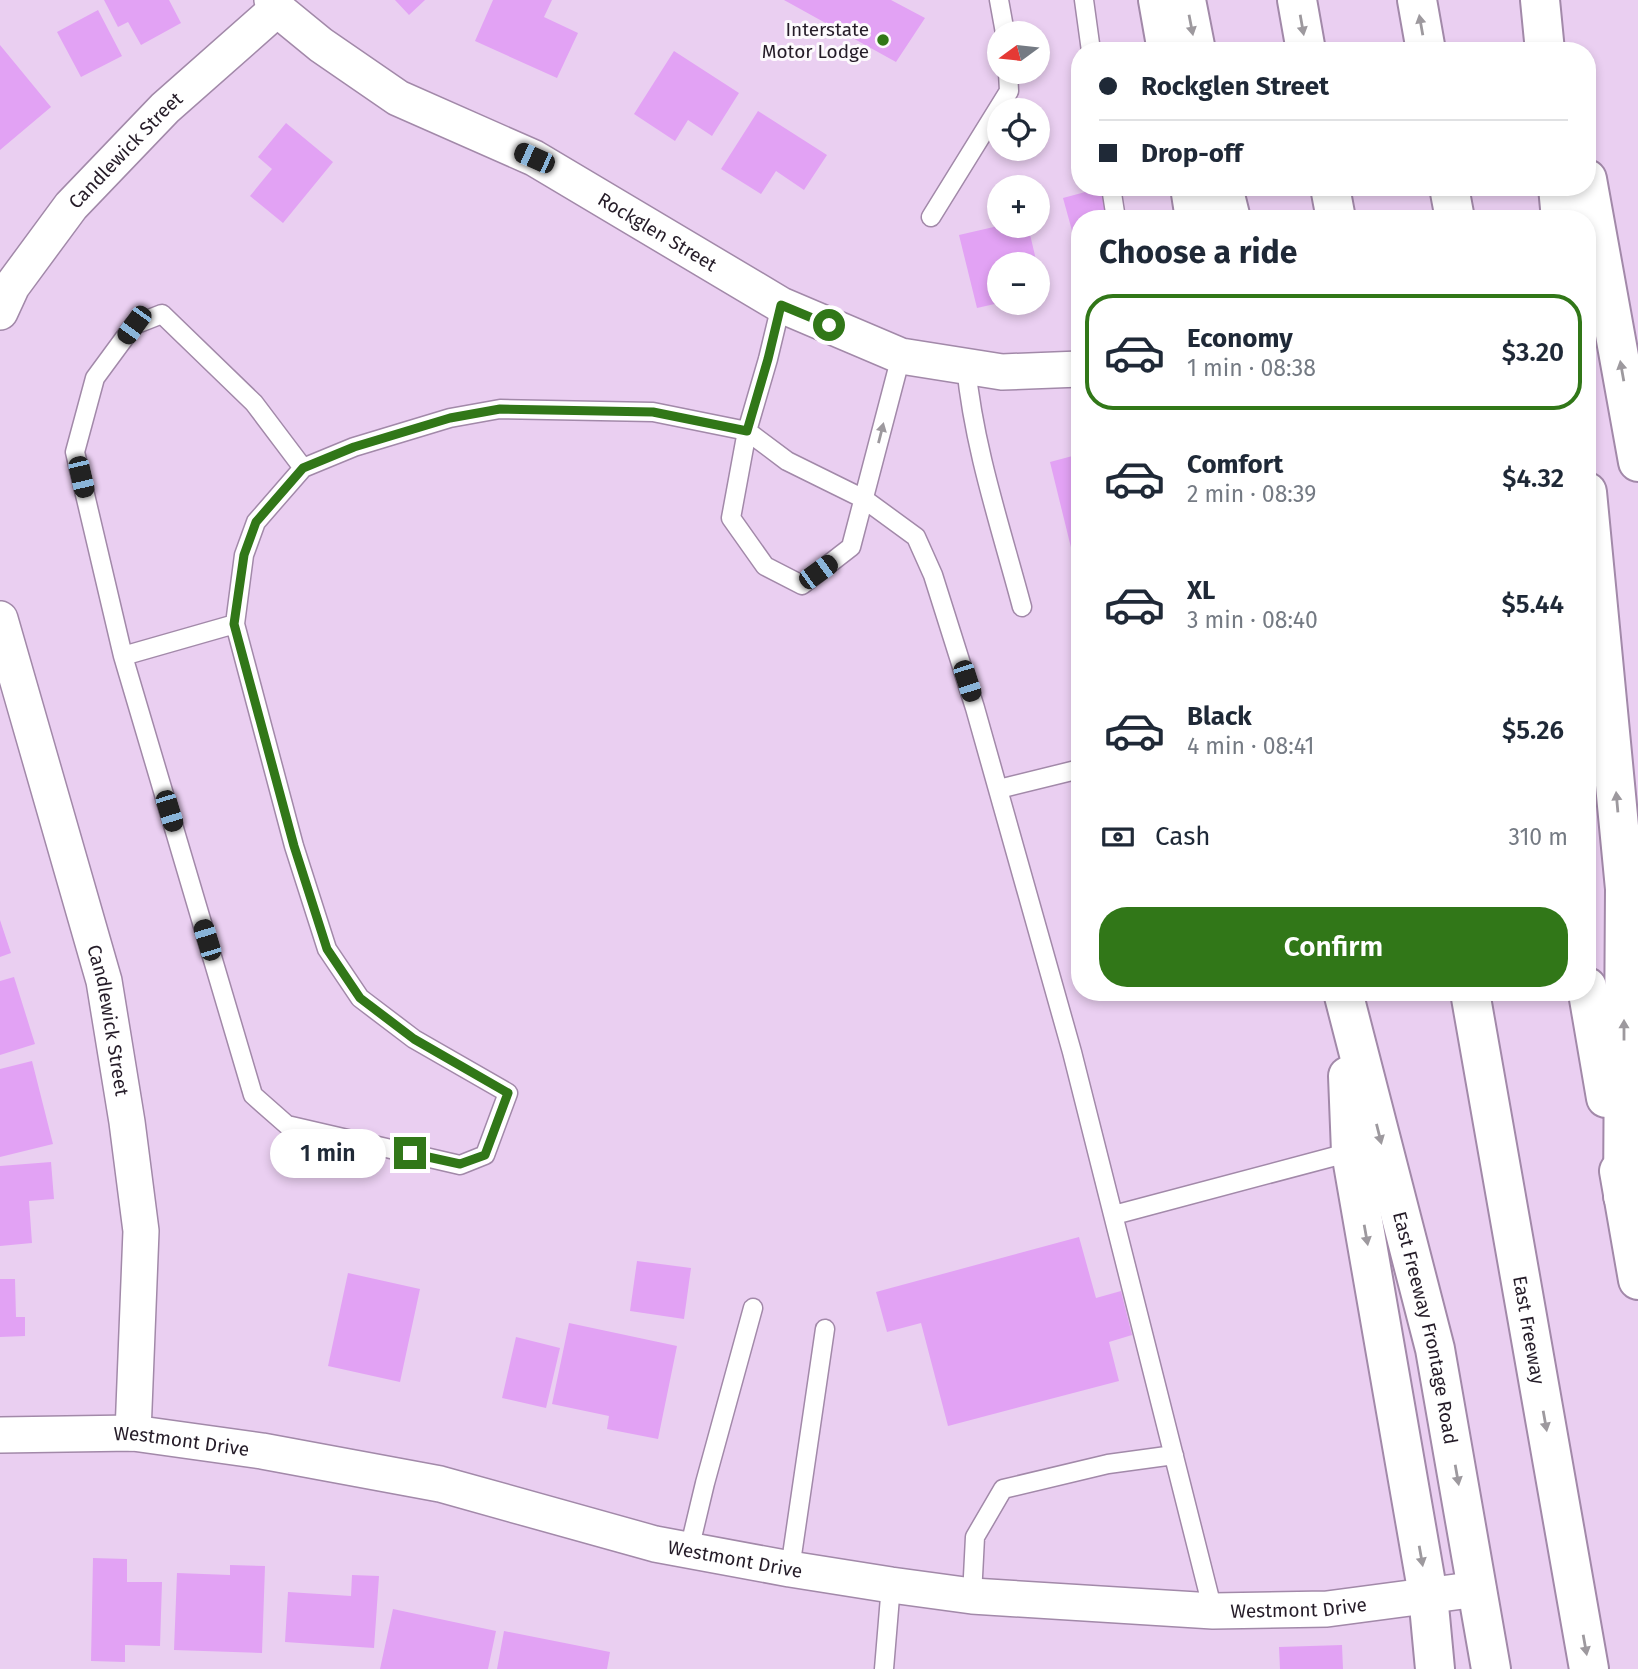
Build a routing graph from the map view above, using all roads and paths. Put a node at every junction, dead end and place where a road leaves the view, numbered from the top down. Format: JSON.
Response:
{"nodes":[{"id":1,"x":999,"y":0,"type":"edge"},
{"id":2,"x":1084,"y":0,"type":"edge"},
{"id":3,"x":1158,"y":0,"type":"edge"},
{"id":4,"x":1186,"y":0,"type":"edge"},
{"id":5,"x":1297,"y":0,"type":"edge"},
{"id":6,"x":1417,"y":0,"type":"edge"},
{"id":7,"x":1540,"y":0,"type":"edge"},
{"id":8,"x":1551,"y":0,"type":"edge"},
{"id":9,"x":274,"y":5,"type":"edge"},
{"id":10,"x":1003,"y":21,"type":"edge"},
{"id":11,"x":1090,"y":42,"type":"edge"},
{"id":12,"x":1165,"y":42,"type":"edge"},
{"id":13,"x":1194,"y":42,"type":"edge"},
{"id":14,"x":1304,"y":42,"type":"edge"},
{"id":15,"x":1424,"y":42,"type":"edge"},
{"id":16,"x":1544,"y":42,"type":"edge"},
{"id":17,"x":1560,"y":42,"type":"edge"},
{"id":18,"x":1009,"y":84,"type":"edge"},
{"id":19,"x":931,"y":217,"type":"dead end"},
{"id":20,"x":1596,"y":228,"type":"edge"},
{"id":21,"x":781,"y":305,"type":"junction"},
{"id":22,"x":0,"y":312,"type":"edge"},
{"id":23,"x":901,"y":356,"type":"junction"},
{"id":24,"x":967,"y":366,"type":"junction"},
{"id":25,"x":1071,"y":369,"type":"edge"},
{"id":26,"x":747,"y":431,"type":"junction"},
{"id":27,"x":1638,"y":462,"type":"edge"},
{"id":28,"x":303,"y":468,"type":"junction"},
{"id":29,"x":864,"y":499,"type":"junction"},
{"id":30,"x":1596,"y":586,"type":"edge"},
{"id":31,"x":1022,"y":607,"type":"dead end"},
{"id":32,"x":0,"y":620,"type":"edge"},
{"id":33,"x":234,"y":624,"type":"junction"},
{"id":34,"x":123,"y":656,"type":"junction"},
{"id":35,"x":1071,"y":771,"type":"edge"},
{"id":36,"x":999,"y":789,"type":"junction"},
{"id":37,"x":1344,"y":1001,"type":"edge"},
{"id":38,"x":1346,"y":1001,"type":"edge"},
{"id":39,"x":1446,"y":1001,"type":"edge"},
{"id":40,"x":1472,"y":1001,"type":"edge"},
{"id":41,"x":1589,"y":1001,"type":"edge"},
{"id":42,"x":1352,"y":1152,"type":"junction"},
{"id":43,"x":1623,"y":1196,"type":"junction"},
{"id":44,"x":1114,"y":1215,"type":"junction"},
{"id":45,"x":1513,"y":1244,"type":"junction"},
{"id":46,"x":1638,"y":1280,"type":"edge"},
{"id":47,"x":753,"y":1308,"type":"dead end"},
{"id":48,"x":825,"y":1329,"type":"dead end"},
{"id":49,"x":133,"y":1433,"type":"junction"},
{"id":50,"x":0,"y":1435,"type":"edge"},
{"id":51,"x":1174,"y":1455,"type":"junction"},
{"id":52,"x":689,"y":1550,"type":"junction"},
{"id":53,"x":790,"y":1569,"type":"junction"},
{"id":54,"x":891,"y":1586,"type":"junction"},
{"id":55,"x":1478,"y":1589,"type":"junction"},
{"id":56,"x":1428,"y":1595,"type":"junction"},
{"id":57,"x":972,"y":1596,"type":"junction"},
{"id":58,"x":1213,"y":1611,"type":"junction"},
{"id":59,"x":884,"y":1669,"type":"edge"},
{"id":60,"x":1435,"y":1669,"type":"edge"},
{"id":61,"x":1491,"y":1669,"type":"edge"},
{"id":62,"x":1589,"y":1669,"type":"edge"}],
"edges":[{"from":1,"to":10,"type":"lane"},
{"from":2,"to":11,"type":"lane"},
{"from":3,"to":12,"type":"main road"},
{"from":4,"to":13,"type":"main road","one_way":true},
{"from":5,"to":14,"type":"main road","one_way":true},
{"from":15,"to":6,"type":"main road","one_way":true},
{"from":7,"to":16,"type":"main road"},
{"from":8,"to":17,"type":"main road"},
{"from":9,"to":21,"type":"street","name":"Rockglen Street"},
{"from":9,"to":22,"type":"street","name":"Candlewick Street"},
{"from":18,"to":19,"type":"lane"},
{"from":27,"to":20,"type":"main road","one_way":true},
{"from":21,"to":23,"type":"street","name":"Rockglen Street"},
{"from":21,"to":26,"type":"lane"},
{"from":23,"to":24,"type":"street","name":"Rockglen Street"},
{"from":29,"to":23,"type":"lane","one_way":true},
{"from":24,"to":25,"type":"street","name":"Rockglen Street"},
{"from":24,"to":31,"type":"lane"},
{"from":26,"to":28,"type":"lane"},
{"from":26,"to":29,"type":"lane"},
{"from":26,"to":29,"type":"lane"},
{"from":28,"to":33,"type":"lane"},
{"from":28,"to":34,"type":"lane"},
{"from":29,"to":36,"type":"lane"},
{"from":43,"to":30,"type":"main road","one_way":true},
{"from":32,"to":49,"type":"street","name":"Candlewick Street"},
{"from":33,"to":34,"type":"lane"},
{"from":33,"to":34,"type":"lane"},
{"from":35,"to":36,"type":"lane"},
{"from":36,"to":44,"type":"lane"},
{"from":37,"to":42,"type":"main road"},
{"from":38,"to":55,"type":"main road","name":"East Freeway Frontage Road","one_way":true},
{"from":39,"to":45,"type":"main road"},
{"from":40,"to":45,"type":"main road","name":"East Freeway"},
{"from":41,"to":43,"type":"main road"},
{"from":42,"to":44,"type":"lane"},
{"from":42,"to":56,"type":"main road","one_way":true},
{"from":43,"to":46,"type":"main road"},
{"from":44,"to":51,"type":"lane"},
{"from":45,"to":62,"type":"main road","name":"East Freeway","one_way":true},
{"from":47,"to":52,"type":"lane"},
{"from":48,"to":53,"type":"lane"},
{"from":49,"to":50,"type":"street","name":"Westmont Drive"},
{"from":49,"to":52,"type":"street","name":"Westmont Drive"},
{"from":51,"to":57,"type":"lane"},
{"from":51,"to":58,"type":"lane"},
{"from":52,"to":53,"type":"street","name":"Westmont Drive"},
{"from":53,"to":54,"type":"street","name":"Westmont Drive"},
{"from":54,"to":57,"type":"street","name":"Westmont Drive"},
{"from":54,"to":59,"type":"lane"},
{"from":55,"to":56,"type":"street","name":"Westmont Drive"},
{"from":55,"to":61,"type":"main road","name":"East Freeway Frontage Road"},
{"from":56,"to":58,"type":"street","name":"Westmont Drive"},
{"from":56,"to":60,"type":"main road"},
{"from":57,"to":58,"type":"street","name":"Westmont Drive"}]}
